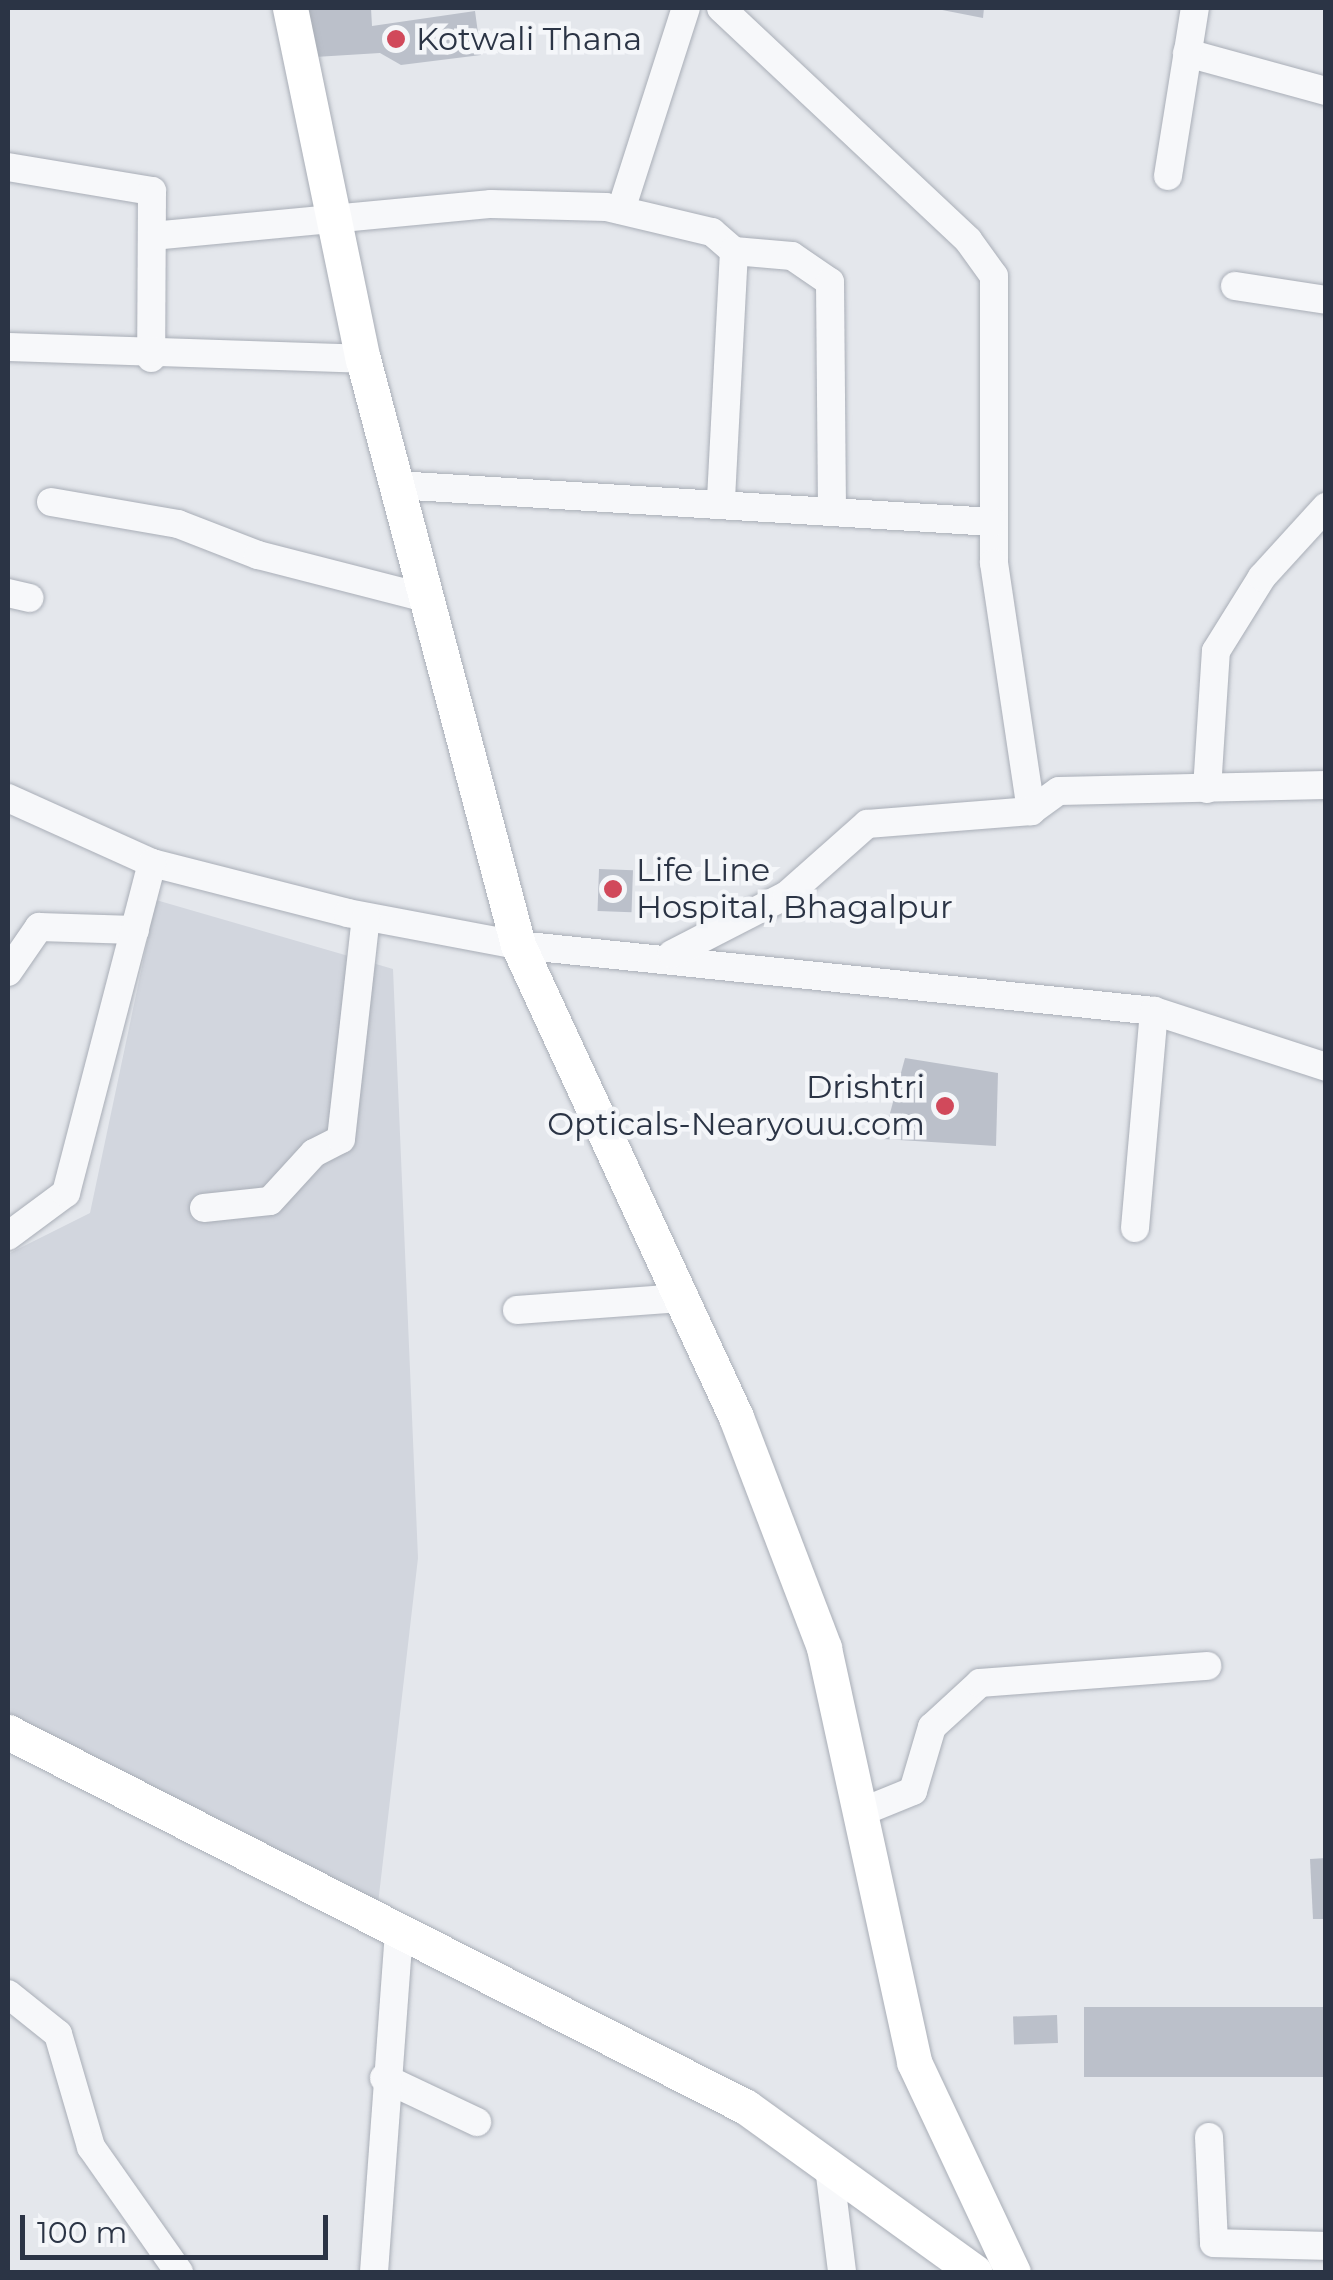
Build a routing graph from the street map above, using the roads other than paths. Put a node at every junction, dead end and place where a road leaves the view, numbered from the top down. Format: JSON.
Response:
{"nodes":[{"id":1,"x":290,"y":8,"type":"edge"},
{"id":2,"x":686,"y":8,"type":"edge"},
{"id":3,"x":720,"y":8,"type":"edge"},
{"id":4,"x":1195,"y":8,"type":"edge"},
{"id":5,"x":1187,"y":54,"type":"junction"},
{"id":6,"x":1326,"y":91,"type":"edge"},
{"id":7,"x":8,"y":168,"type":"edge"},
{"id":8,"x":1168,"y":176,"type":"dead end"},
{"id":9,"x":621,"y":210,"type":"junction"},
{"id":10,"x":332,"y":220,"type":"junction"},
{"id":11,"x":152,"y":236,"type":"junction"},
{"id":12,"x":734,"y":252,"type":"junction"},
{"id":13,"x":1235,"y":286,"type":"dead end"},
{"id":14,"x":1326,"y":300,"type":"edge"},
{"id":15,"x":8,"y":347,"type":"edge"},
{"id":16,"x":151,"y":358,"type":"junction"},
{"id":17,"x":362,"y":358,"type":"junction"},
{"id":18,"x":396,"y":484,"type":"junction"},
{"id":19,"x":51,"y":502,"type":"dead end"},
{"id":20,"x":722,"y":502,"type":"junction"},
{"id":21,"x":1326,"y":507,"type":"edge"},
{"id":22,"x":832,"y":510,"type":"junction"},
{"id":23,"x":993,"y":522,"type":"junction"},
{"id":24,"x":422,"y":597,"type":"junction"},
{"id":25,"x":1326,"y":785,"type":"edge"},
{"id":26,"x":1207,"y":789,"type":"junction"},
{"id":27,"x":8,"y":798,"type":"edge"},
{"id":28,"x":1031,"y":812,"type":"junction"},
{"id":29,"x":152,"y":863,"type":"junction"},
{"id":30,"x":366,"y":917,"type":"junction"},
{"id":31,"x":135,"y":930,"type":"junction"},
{"id":32,"x":518,"y":945,"type":"junction"},
{"id":33,"x":670,"y":954,"type":"junction"},
{"id":34,"x":8,"y":972,"type":"edge"},
{"id":35,"x":1154,"y":1011,"type":"junction"},
{"id":36,"x":1326,"y":1067,"type":"edge"},
{"id":37,"x":204,"y":1208,"type":"dead end"},
{"id":38,"x":1135,"y":1228,"type":"dead end"},
{"id":39,"x":8,"y":1236,"type":"edge"},
{"id":40,"x":682,"y":1298,"type":"junction"},
{"id":41,"x":518,"y":1310,"type":"dead end"},
{"id":42,"x":1207,"y":1666,"type":"dead end"},
{"id":43,"x":8,"y":1732,"type":"edge"},
{"id":44,"x":864,"y":1811,"type":"junction"},
{"id":45,"x":399,"y":1930,"type":"junction"},
{"id":46,"x":8,"y":1994,"type":"edge"},
{"id":47,"x":384,"y":2078,"type":"junction"},
{"id":48,"x":478,"y":2122,"type":"dead end"},
{"id":49,"x":1209,"y":2138,"type":"dead end"},
{"id":50,"x":830,"y":2167,"type":"junction"},
{"id":51,"x":1214,"y":2243,"type":"junction"},
{"id":52,"x":1326,"y":2246,"type":"edge"},
{"id":53,"x":179,"y":2272,"type":"edge"},
{"id":54,"x":374,"y":2272,"type":"edge"},
{"id":55,"x":842,"y":2272,"type":"edge"},
{"id":56,"x":975,"y":2272,"type":"edge"},
{"id":57,"x":1013,"y":2272,"type":"edge"},
{"id":58,"x":1214,"y":2272,"type":"edge"}],
"edges":[{"from":1,"to":10,"type":"main road"},
{"from":2,"to":9,"type":"street"},
{"from":3,"to":23,"type":"street"},
{"from":4,"to":5,"type":"street"},
{"from":5,"to":6,"type":"street"},
{"from":5,"to":8,"type":"street"},
{"from":7,"to":11,"type":"street"},
{"from":9,"to":10,"type":"street"},
{"from":9,"to":12,"type":"street"},
{"from":10,"to":11,"type":"street"},
{"from":10,"to":17,"type":"main road"},
{"from":11,"to":16,"type":"street"},
{"from":12,"to":20,"type":"street"},
{"from":12,"to":22,"type":"street"},
{"from":13,"to":14,"type":"street"},
{"from":15,"to":16,"type":"street"},
{"from":16,"to":17,"type":"street"},
{"from":17,"to":18,"type":"main road"},
{"from":18,"to":20,"type":"street"},
{"from":18,"to":24,"type":"main road"},
{"from":19,"to":24,"type":"street"},
{"from":20,"to":22,"type":"street"},
{"from":21,"to":26,"type":"street"},
{"from":22,"to":23,"type":"street"},
{"from":23,"to":28,"type":"street"},
{"from":24,"to":32,"type":"main road"},
{"from":25,"to":26,"type":"street"},
{"from":26,"to":28,"type":"street"},
{"from":27,"to":29,"type":"street"},
{"from":28,"to":33,"type":"street"},
{"from":29,"to":30,"type":"street"},
{"from":29,"to":31,"type":"street"},
{"from":30,"to":32,"type":"street"},
{"from":30,"to":37,"type":"street"},
{"from":31,"to":34,"type":"street"},
{"from":31,"to":39,"type":"street"},
{"from":32,"to":33,"type":"street"},
{"from":32,"to":40,"type":"main road"},
{"from":33,"to":35,"type":"street"},
{"from":35,"to":36,"type":"street"},
{"from":35,"to":38,"type":"street"},
{"from":40,"to":41,"type":"street"},
{"from":40,"to":44,"type":"main road"},
{"from":42,"to":44,"type":"street"},
{"from":43,"to":45,"type":"main road"},
{"from":44,"to":57,"type":"main road"},
{"from":45,"to":47,"type":"street"},
{"from":45,"to":50,"type":"main road"},
{"from":46,"to":53,"type":"street"},
{"from":47,"to":48,"type":"street"},
{"from":47,"to":54,"type":"street"},
{"from":49,"to":51,"type":"street"},
{"from":50,"to":55,"type":"street"},
{"from":50,"to":56,"type":"main road"},
{"from":51,"to":52,"type":"street"},
{"from":51,"to":58,"type":"street"}]}
